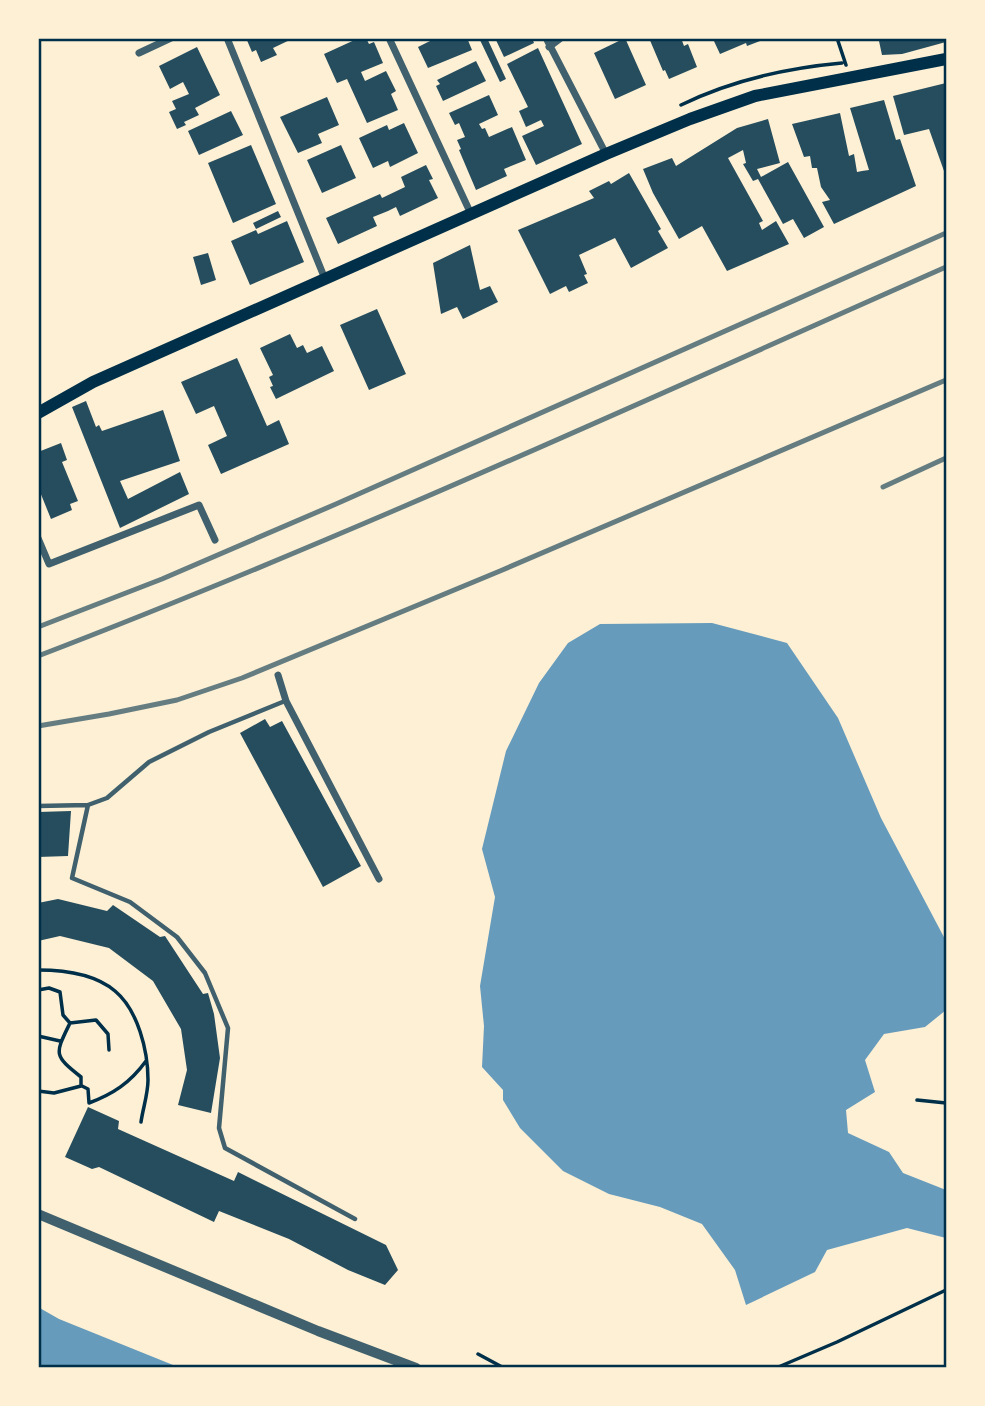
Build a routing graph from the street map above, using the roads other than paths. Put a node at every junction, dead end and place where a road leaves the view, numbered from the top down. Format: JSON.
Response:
{"nodes":[{"id":1,"x":171,"y":38,"type":"edge"},
{"id":2,"x":227,"y":38,"type":"edge"},
{"id":3,"x":389,"y":38,"type":"edge"},
{"id":4,"x":561,"y":38,"type":"edge"},
{"id":5,"x":548,"y":43,"type":"edge"},
{"id":6,"x":139,"y":53,"type":"dead end"},
{"id":7,"x":947,"y":59,"type":"edge"},
{"id":8,"x":606,"y":154,"type":"junction"},
{"id":9,"x":471,"y":215,"type":"junction"},
{"id":10,"x":325,"y":279,"type":"junction"},
{"id":11,"x":38,"y":413,"type":"edge"},
{"id":12,"x":38,"y":538,"type":"edge"},
{"id":13,"x":215,"y":540,"type":"dead end"},
{"id":14,"x":278,"y":675,"type":"dead end"},
{"id":15,"x":286,"y":701,"type":"junction"},
{"id":16,"x":88,"y":805,"type":"junction"},
{"id":17,"x":38,"y":806,"type":"edge"},
{"id":18,"x":379,"y":879,"type":"dead end"},
{"id":19,"x":38,"y":1214,"type":"edge"},
{"id":20,"x":355,"y":1219,"type":"dead end"},
{"id":21,"x":416,"y":1367,"type":"edge"}],
"edges":[{"from":1,"to":6,"type":"street"},
{"from":2,"to":10,"type":"street"},
{"from":3,"to":9,"type":"street"},
{"from":4,"to":5,"type":"street"},
{"from":5,"to":8,"type":"street"},
{"from":7,"to":8,"type":"main road"},
{"from":8,"to":9,"type":"main road"},
{"from":9,"to":10,"type":"main road"},
{"from":10,"to":11,"type":"main road"},
{"from":12,"to":13,"type":"street"},
{"from":14,"to":15,"type":"street"},
{"from":15,"to":16,"type":"lane"},
{"from":15,"to":18,"type":"street"},
{"from":16,"to":17,"type":"lane"},
{"from":16,"to":20,"type":"lane"},
{"from":19,"to":21,"type":"street"}]}
